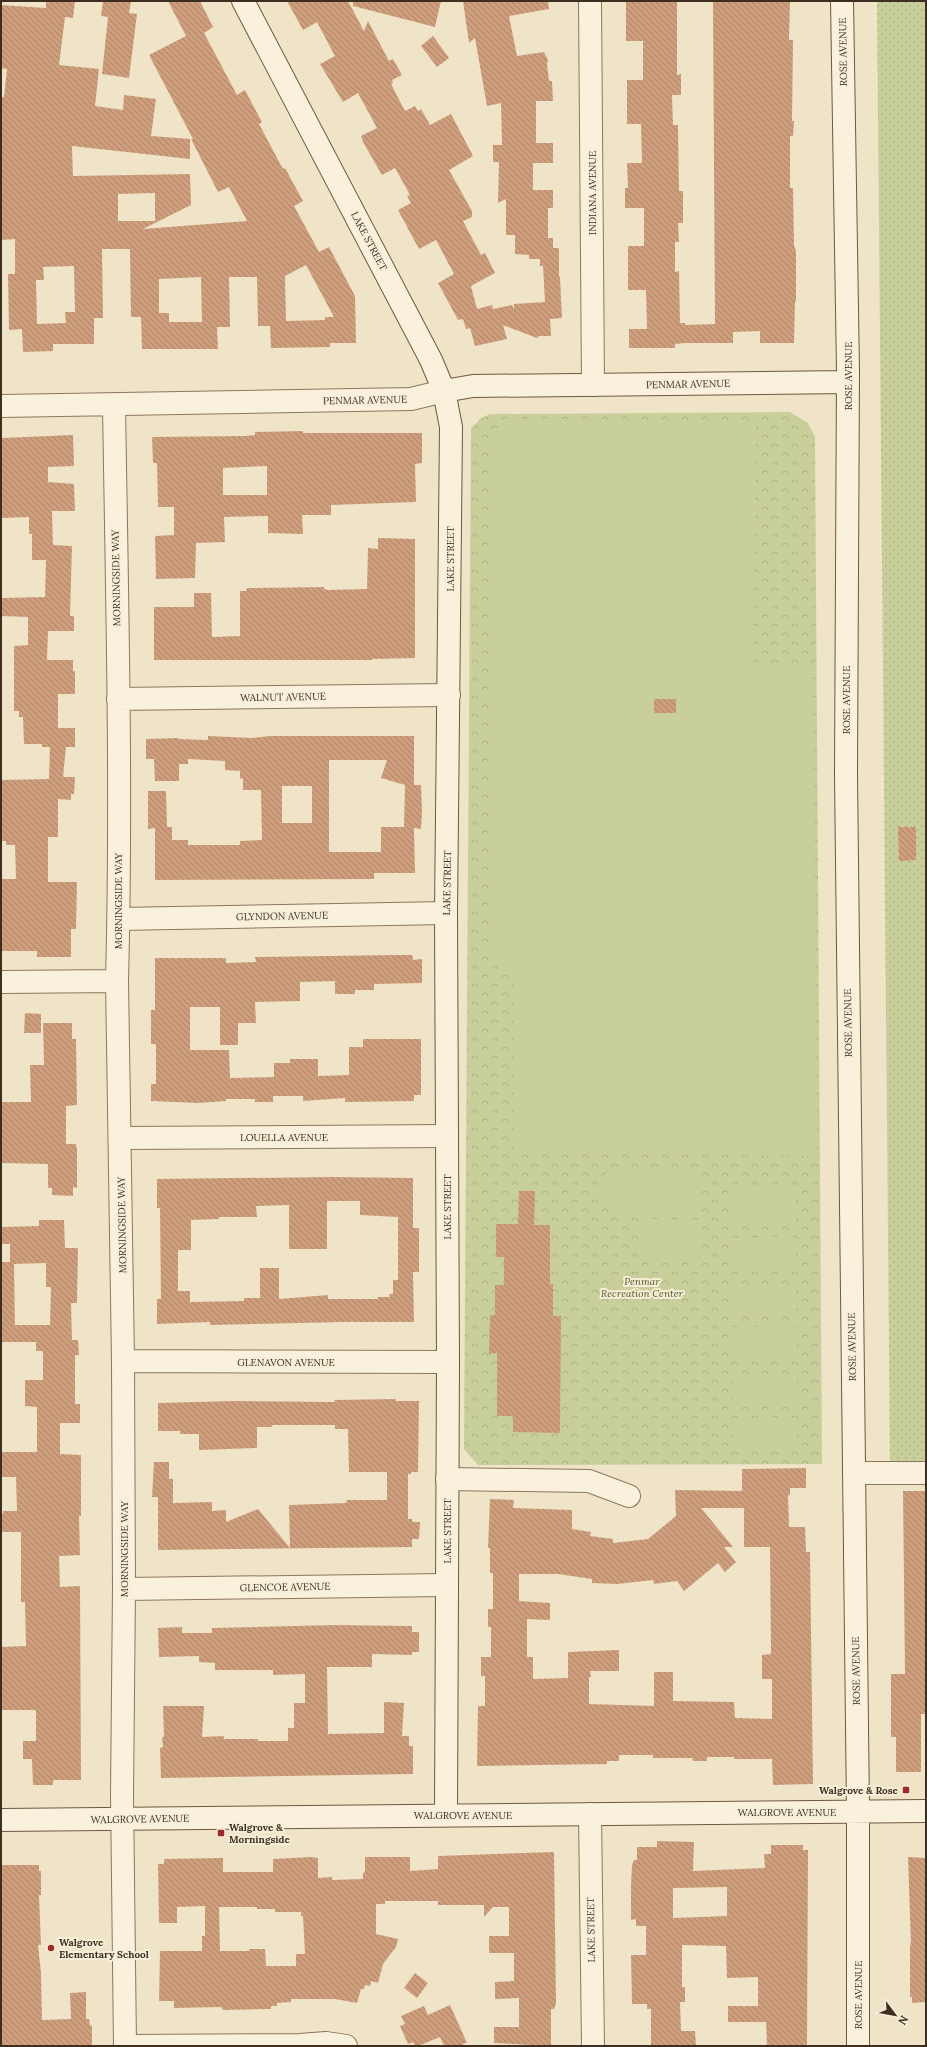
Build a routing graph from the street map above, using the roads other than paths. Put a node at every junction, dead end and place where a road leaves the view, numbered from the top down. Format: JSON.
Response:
{"nodes":[{"id":1,"x":243,"y":1,"type":"edge"},
{"id":2,"x":590,"y":1,"type":"edge"},
{"id":3,"x":842,"y":1,"type":"edge"},
{"id":4,"x":848,"y":382,"type":"junction"},
{"id":5,"x":594,"y":385,"type":"junction"},
{"id":6,"x":444,"y":391,"type":"junction"},
{"id":7,"x":114,"y":405,"type":"junction"},
{"id":8,"x":1,"y":406,"type":"edge"},
{"id":9,"x":448,"y":695,"type":"junction"},
{"id":10,"x":118,"y":699,"type":"junction"},
{"id":11,"x":446,"y":913,"type":"junction"},
{"id":12,"x":119,"y":919,"type":"junction"},
{"id":13,"x":117,"y":981,"type":"junction"},
{"id":14,"x":1,"y":982,"type":"edge"},
{"id":15,"x":447,"y":1136,"type":"junction"},
{"id":16,"x":121,"y":1138,"type":"junction"},
{"id":17,"x":123,"y":1361,"type":"junction"},
{"id":18,"x":448,"y":1362,"type":"junction"},
{"id":19,"x":854,"y":1473,"type":"junction"},
{"id":20,"x":926,"y":1473,"type":"edge"},
{"id":21,"x":447,"y":1479,"type":"junction"},
{"id":22,"x":629,"y":1496,"type":"dead end"},
{"id":23,"x":446,"y":1586,"type":"junction"},
{"id":24,"x":124,"y":1589,"type":"junction"},
{"id":25,"x":926,"y":1811,"type":"edge"},
{"id":26,"x":858,"y":1812,"type":"junction"},
{"id":27,"x":446,"y":1814,"type":"junction"},
{"id":28,"x":590,"y":1814,"type":"junction"},
{"id":29,"x":1,"y":1820,"type":"edge"},
{"id":30,"x":123,"y":1820,"type":"junction"},
{"id":31,"x":125,"y":2046,"type":"edge"},
{"id":32,"x":346,"y":2046,"type":"edge"},
{"id":33,"x":593,"y":2046,"type":"edge"},
{"id":34,"x":858,"y":2046,"type":"edge"}],
"edges":[{"from":1,"to":6,"type":"street","name":"LAKE STREET"},
{"from":2,"to":5,"type":"street","name":"INDIANA AVENUE"},
{"from":3,"to":4,"type":"street","name":"ROSE AVENUE"},
{"from":4,"to":5,"type":"street","name":"PENMAR AVENUE"},
{"from":4,"to":19,"type":"street","name":"ROSE AVENUE"},
{"from":5,"to":6,"type":"street","name":"PENMAR AVENUE"},
{"from":6,"to":7,"type":"street","name":"PENMAR AVENUE"},
{"from":6,"to":9,"type":"street","name":"LAKE STREET"},
{"from":7,"to":8,"type":"street","name":"PENMAR AVENUE"},
{"from":7,"to":10,"type":"street","name":"MORNINGSIDE WAY"},
{"from":9,"to":10,"type":"street","name":"WALNUT AVENUE"},
{"from":9,"to":11,"type":"street","name":"LAKE STREET"},
{"from":10,"to":12,"type":"street","name":"MORNINGSIDE WAY"},
{"from":11,"to":12,"type":"street","name":"GLYNDON AVENUE"},
{"from":11,"to":15,"type":"street","name":"LAKE STREET"},
{"from":12,"to":13,"type":"street","name":"MORNINGSIDE WAY"},
{"from":13,"to":14,"type":"street"},
{"from":13,"to":16,"type":"street","name":"MORNINGSIDE WAY"},
{"from":15,"to":16,"type":"street","name":"LOUELLA AVENUE"},
{"from":15,"to":18,"type":"street","name":"LAKE STREET"},
{"from":16,"to":17,"type":"street","name":"MORNINGSIDE WAY"},
{"from":17,"to":18,"type":"street","name":"GLENAVON AVENUE"},
{"from":17,"to":24,"type":"street","name":"MORNINGSIDE WAY"},
{"from":18,"to":21,"type":"street","name":"LAKE STREET"},
{"from":19,"to":20,"type":"street"},
{"from":19,"to":26,"type":"street","name":"ROSE AVENUE"},
{"from":21,"to":22,"type":"street"},
{"from":21,"to":23,"type":"street","name":"LAKE STREET"},
{"from":23,"to":24,"type":"street","name":"GLENCOE AVENUE"},
{"from":23,"to":27,"type":"street","name":"LAKE STREET"},
{"from":24,"to":30,"type":"street","name":"MORNINGSIDE WAY"},
{"from":25,"to":26,"type":"street","name":"WALGROVE AVENUE"},
{"from":26,"to":28,"type":"street","name":"WALGROVE AVENUE"},
{"from":26,"to":34,"type":"street","name":"ROSE AVENUE"},
{"from":27,"to":28,"type":"street","name":"WALGROVE AVENUE"},
{"from":27,"to":30,"type":"street","name":"WALGROVE AVENUE"},
{"from":28,"to":33,"type":"street","name":"LAKE STREET"},
{"from":29,"to":30,"type":"street","name":"WALGROVE AVENUE"},
{"from":30,"to":31,"type":"street","name":"MORNINGSIDE WAY"},
{"from":31,"to":32,"type":"street"}]}
